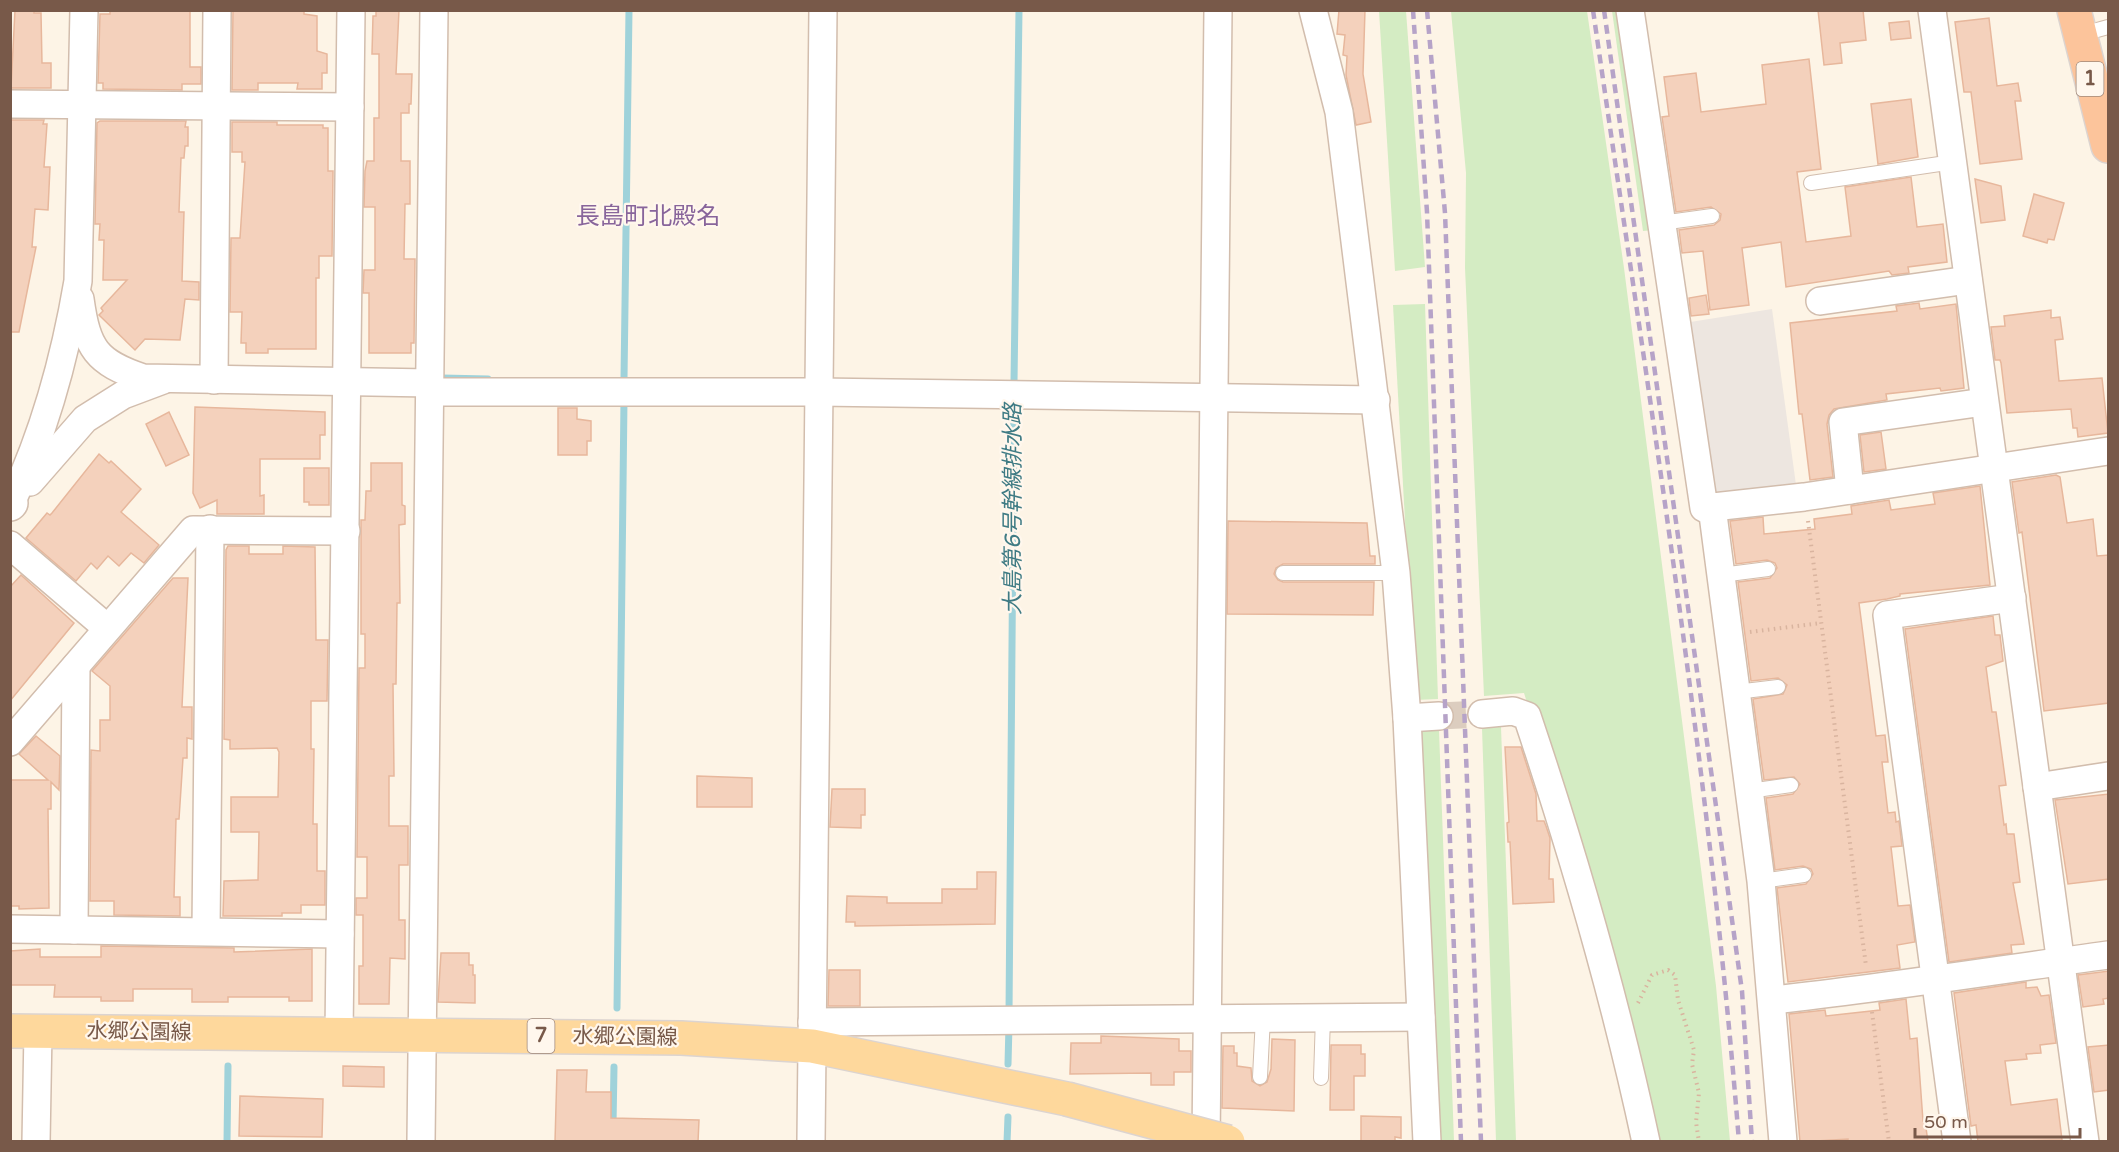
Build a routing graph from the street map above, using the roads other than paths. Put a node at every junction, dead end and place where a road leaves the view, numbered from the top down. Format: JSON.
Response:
{"nodes":[{"id":1,"x":84,"y":10,"type":"edge"},
{"id":2,"x":217,"y":10,"type":"edge"},
{"id":3,"x":351,"y":10,"type":"edge"},
{"id":4,"x":434,"y":10,"type":"edge"},
{"id":5,"x":823,"y":10,"type":"edge"},
{"id":6,"x":1218,"y":10,"type":"edge"},
{"id":7,"x":1313,"y":10,"type":"edge"},
{"id":8,"x":1630,"y":10,"type":"edge"},
{"id":9,"x":1932,"y":10,"type":"edge"},
{"id":10,"x":2087,"y":24,"type":"edge"},
{"id":11,"x":10,"y":104,"type":"edge"},
{"id":12,"x":83,"y":104,"type":"junction"},
{"id":13,"x":215,"y":105,"type":"junction"},
{"id":14,"x":350,"y":107,"type":"junction"},
{"id":15,"x":2109,"y":146,"type":"edge"},
{"id":16,"x":1953,"y":162,"type":"junction"},
{"id":17,"x":1811,"y":183,"type":"dead end"},
{"id":18,"x":1713,"y":216,"type":"dead end"},
{"id":19,"x":1661,"y":223,"type":"junction"},
{"id":20,"x":1968,"y":280,"type":"junction"},
{"id":21,"x":78,"y":281,"type":"junction"},
{"id":22,"x":1820,"y":301,"type":"dead end"},
{"id":23,"x":167,"y":379,"type":"junction"},
{"id":24,"x":214,"y":380,"type":"junction"},
{"id":25,"x":346,"y":380,"type":"junction"},
{"id":26,"x":818,"y":385,"type":"junction"},
{"id":27,"x":430,"y":387,"type":"junction"},
{"id":28,"x":1213,"y":398,"type":"junction"},
{"id":29,"x":1376,"y":400,"type":"junction"},
{"id":30,"x":1984,"y":402,"type":"junction"},
{"id":31,"x":2109,"y":451,"type":"edge"},
{"id":32,"x":1994,"y":470,"type":"junction"},
{"id":33,"x":1850,"y":490,"type":"junction"},
{"id":34,"x":11,"y":503,"type":"edge"},
{"id":35,"x":1712,"y":507,"type":"junction"},
{"id":36,"x":210,"y":529,"type":"junction"},
{"id":37,"x":345,"y":531,"type":"junction"},
{"id":38,"x":10,"y":545,"type":"edge"},
{"id":39,"x":1768,"y":569,"type":"dead end"},
{"id":40,"x":1283,"y":573,"type":"dead end"},
{"id":41,"x":1396,"y":573,"type":"junction"},
{"id":42,"x":1720,"y":575,"type":"junction"},
{"id":43,"x":2012,"y":598,"type":"junction"},
{"id":44,"x":107,"y":628,"type":"junction"},
{"id":45,"x":76,"y":666,"type":"junction"},
{"id":46,"x":1778,"y":687,"type":"dead end"},
{"id":47,"x":1736,"y":692,"type":"junction"},
{"id":48,"x":1482,"y":714,"type":"tunnel mouth"},
{"id":49,"x":1439,"y":716,"type":"tunnel mouth"},
{"id":50,"x":1407,"y":718,"type":"junction"},
{"id":51,"x":10,"y":742,"type":"edge"},
{"id":52,"x":2109,"y":776,"type":"edge"},
{"id":53,"x":1791,"y":785,"type":"dead end"},
{"id":54,"x":2037,"y":787,"type":"junction"},
{"id":55,"x":1749,"y":791,"type":"junction"},
{"id":56,"x":1804,"y":875,"type":"dead end"},
{"id":57,"x":1761,"y":881,"type":"junction"},
{"id":58,"x":10,"y":929,"type":"edge"},
{"id":59,"x":74,"y":930,"type":"junction"},
{"id":60,"x":206,"y":931,"type":"junction"},
{"id":61,"x":340,"y":934,"type":"junction"},
{"id":62,"x":2109,"y":955,"type":"edge"},
{"id":63,"x":2060,"y":962,"type":"junction"},
{"id":64,"x":1934,"y":978,"type":"junction"},
{"id":65,"x":1773,"y":1000,"type":"junction"},
{"id":66,"x":1263,"y":1017,"type":"junction"},
{"id":67,"x":1323,"y":1017,"type":"junction"},
{"id":68,"x":1421,"y":1017,"type":"junction"},
{"id":69,"x":1206,"y":1018,"type":"junction"},
{"id":70,"x":24,"y":1031,"type":"edge"},
{"id":71,"x":422,"y":1034,"type":"junction"},
{"id":72,"x":812,"y":1034,"type":"junction"},
{"id":73,"x":339,"y":1035,"type":"junction"},
{"id":74,"x":1260,"y":1077,"type":"dead end"},
{"id":75,"x":1322,"y":1078,"type":"dead end"},
{"id":76,"x":36,"y":1142,"type":"edge"},
{"id":77,"x":421,"y":1142,"type":"edge"},
{"id":78,"x":811,"y":1142,"type":"edge"},
{"id":79,"x":1206,"y":1142,"type":"edge"},
{"id":80,"x":1228,"y":1142,"type":"edge"},
{"id":81,"x":1427,"y":1142,"type":"edge"},
{"id":82,"x":1646,"y":1142,"type":"edge"},
{"id":83,"x":1783,"y":1142,"type":"edge"},
{"id":84,"x":1957,"y":1142,"type":"edge"},
{"id":85,"x":2085,"y":1142,"type":"edge"}],
"edges":[{"from":1,"to":12,"type":"street"},
{"from":2,"to":13,"type":"street"},
{"from":3,"to":14,"type":"street"},
{"from":4,"to":27,"type":"street"},
{"from":5,"to":26,"type":"street"},
{"from":6,"to":28,"type":"street"},
{"from":7,"to":29,"type":"street"},
{"from":8,"to":19,"type":"street"},
{"from":9,"to":16,"type":"street"},
{"from":10,"to":15,"type":"highway","number":"1"},
{"from":11,"to":12,"type":"street"},
{"from":12,"to":13,"type":"street"},
{"from":12,"to":21,"type":"street"},
{"from":13,"to":14,"type":"street"},
{"from":13,"to":24,"type":"street"},
{"from":14,"to":25,"type":"street"},
{"from":16,"to":17,"type":"lane"},
{"from":16,"to":20,"type":"street"},
{"from":18,"to":19,"type":"lane"},
{"from":19,"to":35,"type":"street"},
{"from":20,"to":22,"type":"street"},
{"from":20,"to":30,"type":"street"},
{"from":21,"to":23,"type":"street"},
{"from":21,"to":34,"type":"street"},
{"from":23,"to":24,"type":"street"},
{"from":23,"to":34,"type":"street"},
{"from":24,"to":25,"type":"street"},
{"from":25,"to":27,"type":"street"},
{"from":25,"to":37,"type":"street"},
{"from":26,"to":27,"type":"street"},
{"from":26,"to":28,"type":"street"},
{"from":26,"to":72,"type":"street"},
{"from":27,"to":71,"type":"street"},
{"from":28,"to":29,"type":"street"},
{"from":28,"to":69,"type":"street"},
{"from":29,"to":41,"type":"street"},
{"from":30,"to":32,"type":"street"},
{"from":30,"to":33,"type":"street"},
{"from":31,"to":32,"type":"street"},
{"from":32,"to":33,"type":"street"},
{"from":32,"to":43,"type":"street"},
{"from":33,"to":35,"type":"street"},
{"from":35,"to":42,"type":"street"},
{"from":36,"to":37,"type":"street"},
{"from":36,"to":44,"type":"street"},
{"from":36,"to":60,"type":"street"},
{"from":37,"to":61,"type":"street"},
{"from":38,"to":44,"type":"street"},
{"from":39,"to":42,"type":"lane"},
{"from":40,"to":41,"type":"lane"},
{"from":41,"to":50,"type":"street"},
{"from":42,"to":47,"type":"street"},
{"from":43,"to":54,"type":"street"},
{"from":43,"to":64,"type":"street"},
{"from":44,"to":45,"type":"street"},
{"from":45,"to":51,"type":"street"},
{"from":45,"to":59,"type":"street"},
{"from":46,"to":47,"type":"lane"},
{"from":47,"to":55,"type":"street"},
{"from":48,"to":82,"type":"street"},
{"from":49,"to":50,"type":"street"},
{"from":50,"to":68,"type":"street"},
{"from":52,"to":54,"type":"street"},
{"from":53,"to":55,"type":"lane"},
{"from":54,"to":63,"type":"street"},
{"from":55,"to":57,"type":"street"},
{"from":56,"to":57,"type":"lane"},
{"from":57,"to":65,"type":"street"},
{"from":58,"to":59,"type":"street"},
{"from":59,"to":60,"type":"street"},
{"from":60,"to":61,"type":"street"},
{"from":61,"to":73,"type":"street"},
{"from":62,"to":63,"type":"street"},
{"from":63,"to":64,"type":"street"},
{"from":63,"to":85,"type":"street"},
{"from":64,"to":65,"type":"street"},
{"from":64,"to":84,"type":"street"},
{"from":65,"to":83,"type":"street"},
{"from":66,"to":67,"type":"street"},
{"from":66,"to":69,"type":"street"},
{"from":66,"to":74,"type":"lane"},
{"from":67,"to":68,"type":"street"},
{"from":67,"to":75,"type":"lane"},
{"from":68,"to":81,"type":"street"},
{"from":69,"to":72,"type":"street"},
{"from":69,"to":79,"type":"street"},
{"from":70,"to":73,"type":"main road","name":"水郷公園線","number":"7"},
{"from":70,"to":76,"type":"street"},
{"from":71,"to":72,"type":"main road","name":"水郷公園線","number":"7"},
{"from":71,"to":73,"type":"main road","name":"水郷公園線","number":"7"},
{"from":71,"to":77,"type":"street"},
{"from":72,"to":78,"type":"street"},
{"from":72,"to":80,"type":"main road","name":"水郷公園線","number":"7","bridge":true}]}
